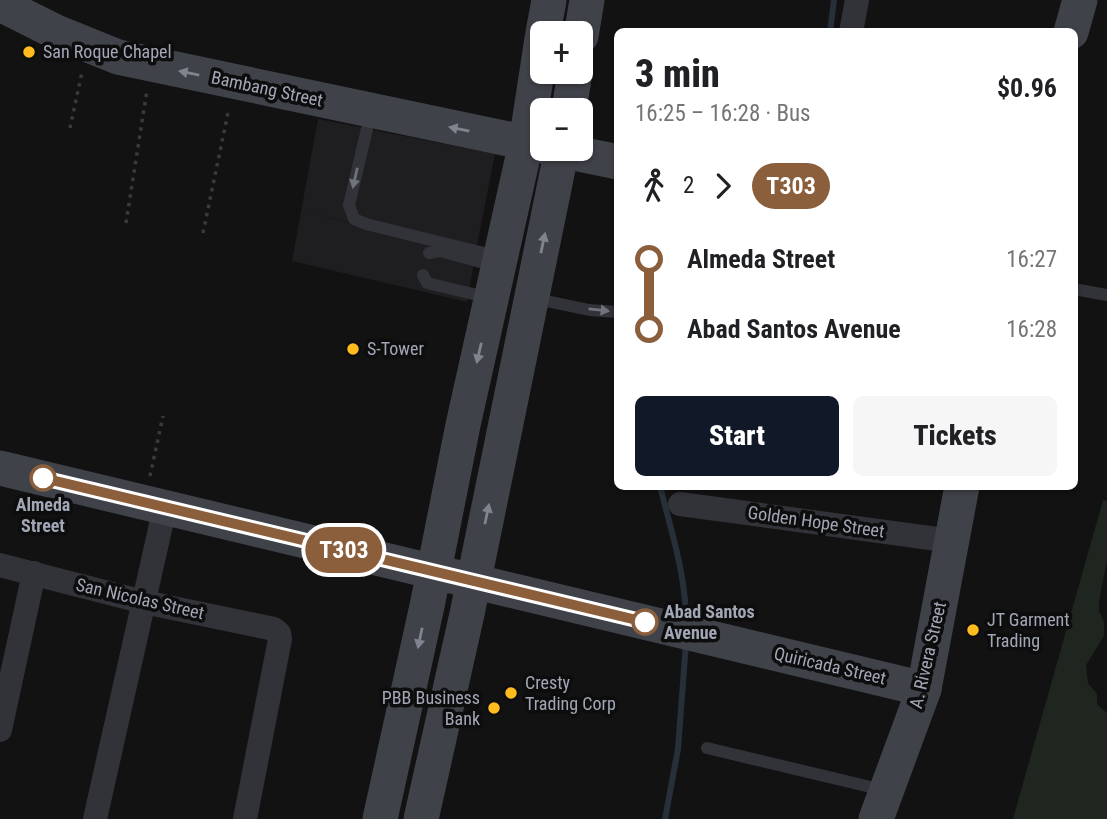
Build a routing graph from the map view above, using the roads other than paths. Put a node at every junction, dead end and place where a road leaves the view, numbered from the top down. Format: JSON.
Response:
{"nodes":[{"id":1,"x":549,"y":0,"type":"edge"},
{"id":2,"x":587,"y":0,"type":"edge"},
{"id":3,"x":857,"y":0,"type":"edge"},
{"id":4,"x":1080,"y":0,"type":"edge"},
{"id":5,"x":0,"y":4,"type":"edge"},
{"id":6,"x":545,"y":21,"type":"edge"},
{"id":7,"x":584,"y":21,"type":"edge"},
{"id":8,"x":852,"y":28,"type":"edge"},
{"id":9,"x":1072,"y":28,"type":"edge"},
{"id":10,"x":371,"y":111,"type":"junction"},
{"id":11,"x":530,"y":143,"type":"edge"},
{"id":12,"x":593,"y":156,"type":"edge"},
{"id":13,"x":544,"y":161,"type":"edge"},
{"id":14,"x":548,"y":161,"type":"edge"},
{"id":15,"x":614,"y":161,"type":"edge"},
{"id":16,"x":429,"y":253,"type":"dead end"},
{"id":17,"x":497,"y":274,"type":"junction"},
{"id":18,"x":423,"y":275,"type":"dead end"},
{"id":19,"x":1078,"y":290,"type":"edge"},
{"id":20,"x":1107,"y":295,"type":"edge"},
{"id":21,"x":532,"y":298,"type":"junction"},
{"id":22,"x":614,"y":312,"type":"edge"},
{"id":23,"x":0,"y":468,"type":"edge"},
{"id":24,"x":961,"y":490,"type":"edge"},
{"id":25,"x":155,"y":504,"type":"junction"},
{"id":26,"x":680,"y":504,"type":"dead end"},
{"id":27,"x":952,"y":541,"type":"junction"},
{"id":28,"x":0,"y":565,"type":"edge"},
{"id":29,"x":434,"y":571,"type":"junction"},
{"id":30,"x":34,"y":573,"type":"junction"},
{"id":31,"x":473,"y":580,"type":"junction"},
{"id":32,"x":144,"y":601,"type":"junction"},
{"id":33,"x":924,"y":688,"type":"junction"},
{"id":34,"x":0,"y":730,"type":"edge"},
{"id":35,"x":707,"y":748,"type":"dead end"},
{"id":36,"x":881,"y":805,"type":"edge"},
{"id":37,"x":95,"y":819,"type":"edge"},
{"id":38,"x":245,"y":819,"type":"edge"},
{"id":39,"x":380,"y":819,"type":"edge"},
{"id":40,"x":421,"y":819,"type":"edge"}],
"edges":[{"from":1,"to":6,"type":"street"},
{"from":2,"to":7,"type":"street"},
{"from":3,"to":8,"type":"street"},
{"from":4,"to":9,"type":"street"},
{"from":10,"to":5,"type":"street","name":"Bambang Street","one_way":true},
{"from":11,"to":10,"type":"street","name":"Bambang Street","one_way":true},
{"from":10,"to":17,"type":"lane","one_way":true},
{"from":12,"to":15,"type":"street","name":"Bambang Street"},
{"from":13,"to":17,"type":"street"},
{"from":21,"to":14,"type":"street","one_way":true},
{"from":16,"to":17,"type":"lane"},
{"from":17,"to":18,"type":"lane"},
{"from":17,"to":29,"type":"street","one_way":true},
{"from":19,"to":20,"type":"lane"},
{"from":21,"to":22,"type":"lane","one_way":true},
{"from":31,"to":21,"type":"street","one_way":true},
{"from":23,"to":25,"type":"street","name":"Quiricada Street"},
{"from":24,"to":27,"type":"street","name":"A. Rivera Street"},
{"from":25,"to":29,"type":"street","name":"Quiricada Street"},
{"from":25,"to":32,"type":"street"},
{"from":26,"to":27,"type":"street","name":"Golden Hope Street"},
{"from":27,"to":33,"type":"street","name":"A. Rivera Street"},
{"from":28,"to":30,"type":"street","name":"San Nicolas Street"},
{"from":29,"to":31,"type":"street","name":"Quiricada Street"},
{"from":29,"to":39,"type":"street","one_way":true},
{"from":30,"to":32,"type":"street","name":"San Nicolas Street"},
{"from":30,"to":34,"type":"street"},
{"from":31,"to":33,"type":"street","name":"Quiricada Street"},
{"from":31,"to":40,"type":"street"},
{"from":32,"to":37,"type":"street"},
{"from":32,"to":38,"type":"street","name":"San Nicolas Street"},
{"from":33,"to":36,"type":"street","name":"A. Rivera Street"},
{"from":35,"to":36,"type":"lane"}]}
